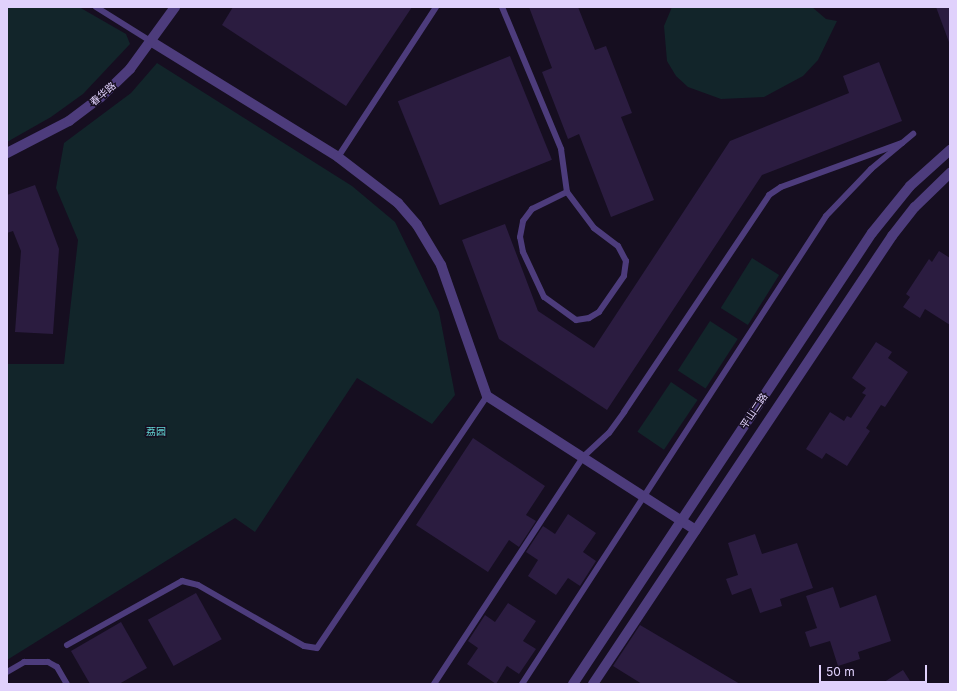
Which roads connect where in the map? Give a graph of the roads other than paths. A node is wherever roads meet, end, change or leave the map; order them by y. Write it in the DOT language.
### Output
graph roads {
  1 [pos="96,7"];
  2 [pos="175,7"];
  3 [pos="436,7"];
  4 [pos="502,7"];
  5 [pos="152,42"];
  6 [pos="913,134"];
  7 [pos="902,143"];
  8 [pos="950,150"];
  9 [pos="7,153"];
  10 [pos="338,157"];
  11 [pos="950,173"];
  12 [pos="567,192"];
  13 [pos="487,396"];
  14 [pos="583,457"];
  15 [pos="644,496"];
  16 [pos="681,521"];
  17 [pos="696,530"];
  18 [pos="67,645"];
  19 [pos="7,672"];
  20 [pos="67,684"];
  21 [pos="434,684"];
  22 [pos="522,684"];
  23 [pos="573,684"];
  24 [pos="593,684"];
  1 -- 5 [label="lane"];
  2 -- 5 [label="street, 春华路"];
  3 -- 10 [label="lane"];
  4 -- 12 [label="lane"];
  5 -- 9 [label="street, 春华路"];
  5 -- 10 [label="street"];
  6 -- 7 [label="lane"];
  7 -- 14 [label="lane"];
  7 -- 15 [label="lane"];
  8 -- 16 [label="street, 平山二路"];
  10 -- 13 [label="street"];
  11 -- 17 [label="street, 平山二路"];
  12 -- 12 [label="lane"];
  13 -- 14 [label="street"];
  13 -- 18 [label="lane"];
  14 -- 15 [label="street"];
  14 -- 21 [label="lane"];
  15 -- 16 [label="street"];
  15 -- 22 [label="lane"];
  16 -- 17 [label="street"];
  16 -- 23 [label="street, 平山二路"];
  17 -- 24 [label="street, 平山二路"];
  19 -- 20 [label="lane"];
}
